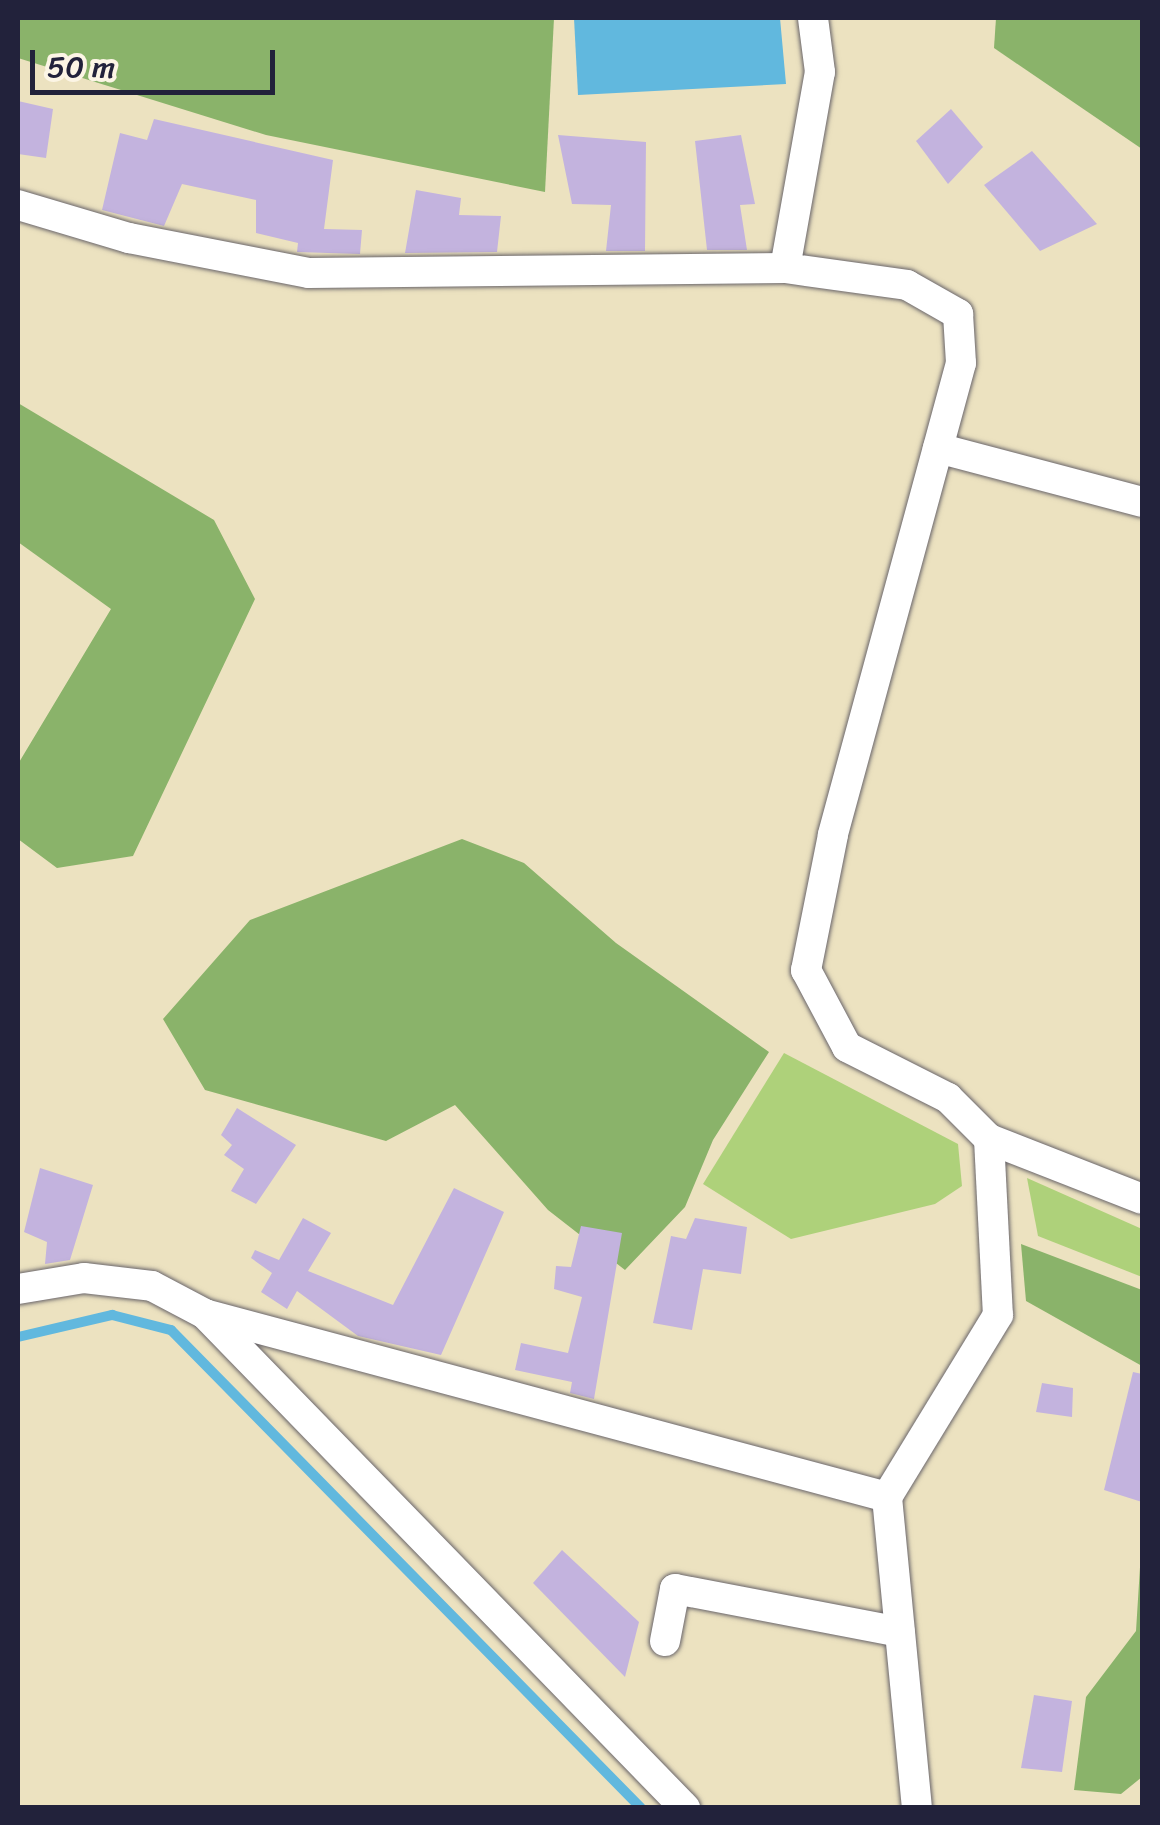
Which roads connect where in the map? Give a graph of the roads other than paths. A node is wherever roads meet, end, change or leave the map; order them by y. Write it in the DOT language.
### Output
graph roads {
  1 [pos="813,18"];
  2 [pos="18,205"];
  3 [pos="786,268"];
  4 [pos="938,448"];
  5 [pos="1142,502"];
  6 [pos="990,1139"];
  7 [pos="1142,1199"];
  8 [pos="18,1289"];
  9 [pos="205,1314"];
  10 [pos="887,1497"];
  11 [pos="900,1632"];
  12 [pos="665,1640"];
  13 [pos="685,1808"];
  14 [pos="917,1808"];
  1 -- 3 [label="street"];
  2 -- 3 [label="street"];
  3 -- 4 [label="street"];
  4 -- 5 [label="street"];
  4 -- 6 [label="street"];
  6 -- 7 [label="street"];
  6 -- 10 [label="street"];
  8 -- 9 [label="street"];
  9 -- 10 [label="street"];
  9 -- 13 [label="street"];
  10 -- 11 [label="street"];
  11 -- 12 [label="street"];
  11 -- 14 [label="street"];
}
